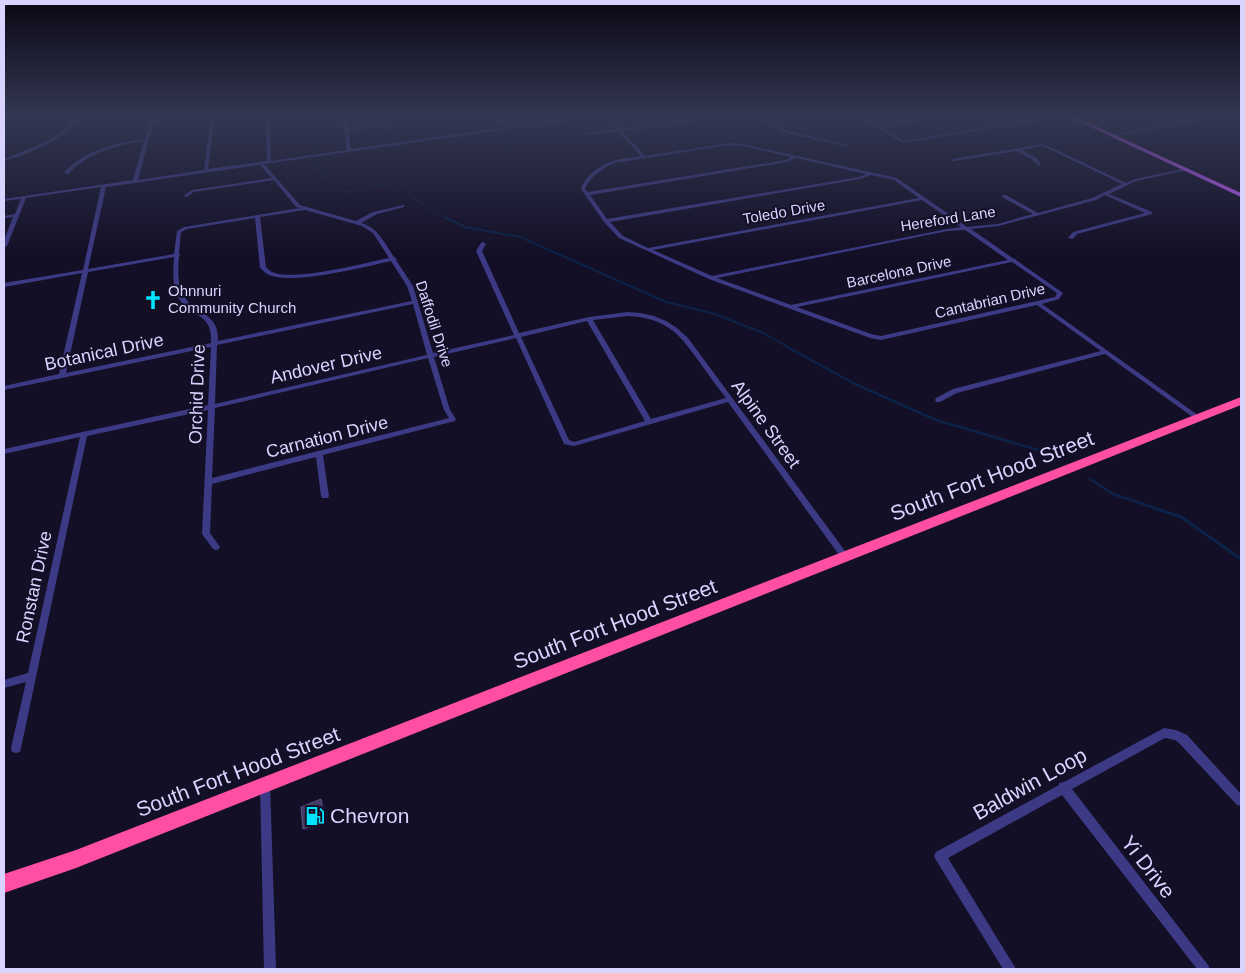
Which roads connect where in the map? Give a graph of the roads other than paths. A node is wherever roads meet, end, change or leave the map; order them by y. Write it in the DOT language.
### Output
graph roads {
  1 [pos="77,162"];
  2 [pos="141,162"];
  3 [pos="207,162"];
  4 [pos="267,162"];
  5 [pos="613,162"];
  6 [pos="778,162"];
  7 [pos="821,162"];
  8 [pos="1037,162"];
  9 [pos="1081,162"];
  10 [pos="1170,162"];
  11 [pos="261,164"];
  12 [pos="1039,165"];
  13 [pos="1184,169"];
  14 [pos="206,171"];
  15 [pos="66,172"];
  16 [pos="871,173"];
  17 [pos="274,179"];
  18 [pos="136,181"];
  19 [pos="1125,184"];
  20 [pos="104,186"];
  21 [pos="586,194"];
  22 [pos="1106,194"];
  23 [pos="1241,195"];
  24 [pos="185,196"];
  25 [pos="1004,196"];
  26 [pos="24,197"];
  27 [pos="924,198"];
  28 [pos="4,200"];
  29 [pos="402,206"];
  30 [pos="303,209"];
  31 [pos="16,215"];
  32 [pos="1038,215"];
  33 [pos="258,216"];
  34 [pos="4,217"];
  35 [pos="606,221"];
  36 [pos="357,223"];
  37 [pos="966,228"];
  38 [pos="1070,238"];
  39 [pos="483,244"];
  40 [pos="4,246"];
  41 [pos="648,249"];
  42 [pos="178,255"];
  43 [pos="394,259"];
  44 [pos="1014,260"];
  45 [pos="86,271"];
  46 [pos="711,278"];
  47 [pos="4,286"];
  48 [pos="415,302"];
  49 [pos="1038,303"];
  50 [pos="789,307"];
  51 [pos="654,318"];
  52 [pos="589,319"];
  53 [pos="518,336"];
  54 [pos="214,345"];
  55 [pos="1106,352"];
  56 [pos="432,356"];
  57 [pos="62,376"];
  58 [pos="4,388"];
  59 [pos="730,399"];
  60 [pos="938,400"];
  61 [pos="1241,401"];
  62 [pos="211,406"];
  63 [pos="1199,418"];
  64 [pos="453,419"];
  65 [pos="650,423"];
  66 [pos="84,434"];
  67 [pos="4,451"];
  68 [pos="319,454"];
  69 [pos="208,482"];
  70 [pos="324,496"];
  71 [pos="216,546"];
  72 [pos="845,557"];
  73 [pos="32,676"];
  74 [pos="4,684"];
  75 [pos="16,748"];
  76 [pos="265,783"];
  77 [pos="1063,787"];
  78 [pos="1241,799"];
  79 [pos="4,884"];
  80 [pos="270,969"];
  81 [pos="1010,969"];
  82 [pos="1204,969"];
  1 -- 15 [label="street"];
  2 -- 18 [label="street"];
  3 -- 14 [label="street"];
  4 -- 11 [label="street"];
  5 -- 21 [label="street, Cantabrian Drive"];
  6 -- 21 [label="street"];
  7 -- 16 [label="street, Cantabrian Drive"];
  8 -- 12 [label="street"];
  9 -- 19 [label="street"];
  10 -- 13 [label="main road"];
  11 -- 14 [label="street"];
  11 -- 17 [label="street"];
  13 -- 19 [label="street, Hereford Lane"];
  13 -- 23 [label="main road"];
  14 -- 18 [label="street"];
  16 -- 27 [label="street, Cantabrian Drive"];
  16 -- 35 [label="street"];
  17 -- 24 [label="street"];
  17 -- 30 [label="street"];
  18 -- 20 [label="street"];
  19 -- 22 [label="street, Hereford Lane"];
  20 -- 26 [label="street"];
  20 -- 45 [label="street"];
  21 -- 35 [label="street, Cantabrian Drive"];
  22 -- 32 [label="street, Hereford Lane"];
  22 -- 38 [label="street"];
  25 -- 32 [label="street"];
  26 -- 28 [label="street"];
  26 -- 31 [label="street"];
  27 -- 37 [label="street, Cantabrian Drive"];
  27 -- 41 [label="street, Toledo Drive"];
  29 -- 36 [label="street"];
  30 -- 33 [label="street, Orchid Drive"];
  30 -- 36 [label="street, Daffodil Drive"];
  31 -- 34 [label="street"];
  31 -- 40 [label="street"];
  32 -- 37 [label="street, Hereford Lane"];
  33 -- 42 [label="street, Orchid Drive"];
  33 -- 43 [label="street"];
  35 -- 41 [label="street, Cantabrian Drive"];
  36 -- 43 [label="street, Daffodil Drive"];
  37 -- 44 [label="street, Cantabrian Drive"];
  37 -- 46 [label="street, Hereford Lane"];
  39 -- 53 [label="street"];
  41 -- 46 [label="street, Cantabrian Drive"];
  42 -- 45 [label="street"];
  42 -- 54 [label="street, Orchid Drive"];
  43 -- 48 [label="street, Daffodil Drive"];
  44 -- 49 [label="street, Cantabrian Drive"];
  44 -- 50 [label="street, Barcelona Drive"];
  45 -- 47 [label="street"];
  45 -- 57 [label="street"];
  46 -- 50 [label="street, Cantabrian Drive"];
  48 -- 54 [label="street, Botanical Drive"];
  48 -- 56 [label="street, Daffodil Drive"];
  49 -- 50 [label="street, Cantabrian Drive"];
  49 -- 55 [label="street"];
  51 -- 52 [label="street, Andover Drive"];
  51 -- 59 [label="street, Alpine Street"];
  52 -- 53 [label="street, Andover Drive"];
  52 -- 65 [label="street"];
  53 -- 56 [label="street, Andover Drive"];
  53 -- 65 [label="street"];
  54 -- 57 [label="street, Botanical Drive"];
  54 -- 62 [label="street, Orchid Drive"];
  55 -- 60 [label="street"];
  55 -- 63 [label="street"];
  56 -- 62 [label="street, Andover Drive"];
  56 -- 64 [label="street, Daffodil Drive"];
  57 -- 58 [label="street, Botanical Drive"];
  59 -- 65 [label="street"];
  59 -- 72 [label="street, Alpine Street"];
  61 -- 63 [label="highway, South Fort Hood Street"];
  62 -- 66 [label="street, Andover Drive"];
  62 -- 69 [label="street, Orchid Drive"];
  63 -- 72 [label="highway, South Fort Hood Street"];
  64 -- 68 [label="street, Carnation Drive"];
  66 -- 67 [label="street, Andover Drive"];
  66 -- 73 [label="street, Ronstan Drive"];
  68 -- 69 [label="street, Carnation Drive"];
  68 -- 70 [label="street"];
  69 -- 71 [label="street, Orchid Drive"];
  72 -- 76 [label="highway, South Fort Hood Street"];
  73 -- 74 [label="street"];
  73 -- 75 [label="street, Ronstan Drive"];
  76 -- 79 [label="highway, South Fort Hood Street"];
  76 -- 80 [label="street"];
  77 -- 78 [label="street, Baldwin Loop"];
  77 -- 81 [label="street, Baldwin Loop"];
  77 -- 82 [label="street, Yi Drive"];
}
